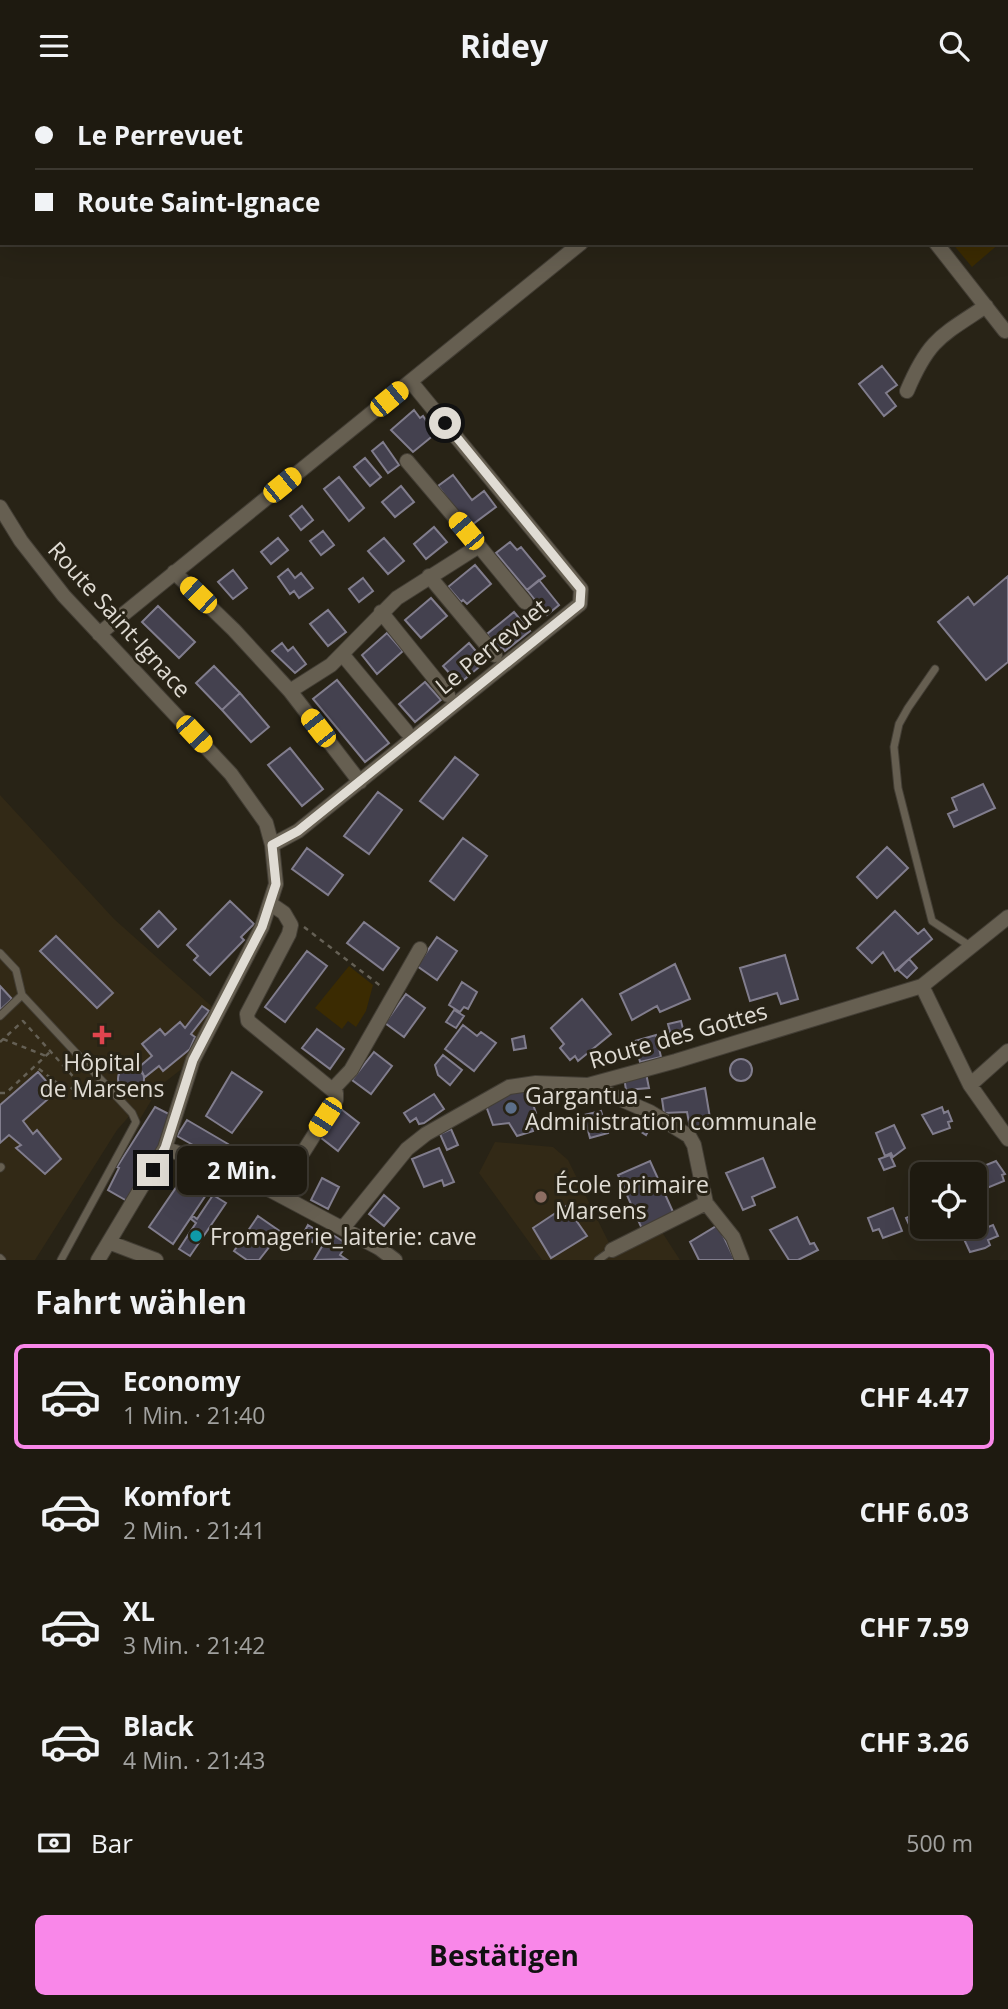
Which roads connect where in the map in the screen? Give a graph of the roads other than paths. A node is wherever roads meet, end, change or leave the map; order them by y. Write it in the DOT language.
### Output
graph roads {
  1 [pos="579,245"];
  2 [pos="938,245"];
  3 [pos="986,306"];
  4 [pos="1005,331"];
  5 [pos="411,382"];
  6 [pos="907,391"];
  7 [pos="407,461"];
  8 [pos="0,507"];
  9 [pos="479,546"];
  10 [pos="174,572"];
  11 [pos="429,576"];
  12 [pos="526,602"];
  13 [pos="381,612"];
  14 [pos="99,634"];
  15 [pos="342,654"];
  16 [pos="495,655"];
  17 [pos="935,669"];
  18 [pos="290,691"];
  19 [pos="449,695"];
  20 [pos="406,731"];
  21 [pos="360,782"];
  22 [pos="272,845"];
  23 [pos="271,904"];
  24 [pos="1008,917"];
  25 [pos="971,947"];
  26 [pos="420,949"];
  27 [pos="0,953"];
  28 [pos="922,986"];
  29 [pos="22,995"];
  30 [pos="0,1016"];
  31 [pos="1008,1051"];
  32 [pos="588,1085"];
  33 [pos="970,1085"];
  34 [pos="332,1089"];
  35 [pos="1008,1139"];
  36 [pos="165,1148"];
  37 [pos="304,1151"];
  38 [pos="706,1203"];
  39 [pos="342,1228"];
  40 [pos="111,1243"];
  41 [pos="612,1249"];
  42 [pos="61,1260"];
  43 [pos="98,1260"];
  44 [pos="156,1260"];
  45 [pos="395,1260"];
  46 [pos="597,1260"];
  47 [pos="742,1260"];
  1 -- 5 [label="street"];
  2 -- 3 [label="street"];
  3 -- 4 [label="street"];
  3 -- 6 [label="street"];
  5 -- 10 [label="street"];
  5 -- 21 [label="street, Le Perrevuet"];
  7 -- 9 [label="street"];
  8 -- 14 [label="street, Route Saint-Ignace"];
  9 -- 11 [label="street"];
  9 -- 12 [label="street"];
  10 -- 14 [label="street"];
  10 -- 18 [label="street"];
  11 -- 13 [label="street"];
  11 -- 16 [label="street"];
  13 -- 15 [label="street"];
  13 -- 19 [label="street"];
  14 -- 22 [label="street, Route Saint-Ignace"];
  15 -- 18 [label="street"];
  15 -- 20 [label="street"];
  17 -- 25 [label="lane"];
  18 -- 21 [label="street"];
  21 -- 22 [label="street, Le Perrevuet"];
  22 -- 23 [label="street, Route Saint-Ignace"];
  23 -- 34 [label="street"];
  23 -- 36 [label="street, Route Saint-Ignace"];
  24 -- 25 [label="street, Route des Gottes"];
  25 -- 28 [label="street, Route des Gottes"];
  26 -- 34 [label="street"];
  27 -- 29 [label="lane"];
  28 -- 32 [label="street, Route des Gottes"];
  28 -- 33 [label="street"];
  29 -- 30 [label="lane"];
  29 -- 42 [label="lane"];
  31 -- 33 [label="street"];
  32 -- 38 [label="street"];
  32 -- 39 [label="street, Route des Gottes"];
  33 -- 35 [label="street"];
  34 -- 37 [label="street"];
  36 -- 39 [label="street"];
  36 -- 40 [label="street, Route Saint-Ignace"];
  38 -- 41 [label="street"];
  38 -- 47 [label="street"];
  39 -- 45 [label="street"];
  40 -- 43 [label="street, Route Saint-Ignace"];
  40 -- 44 [label="street"];
  41 -- 46 [label="lane"];
}
